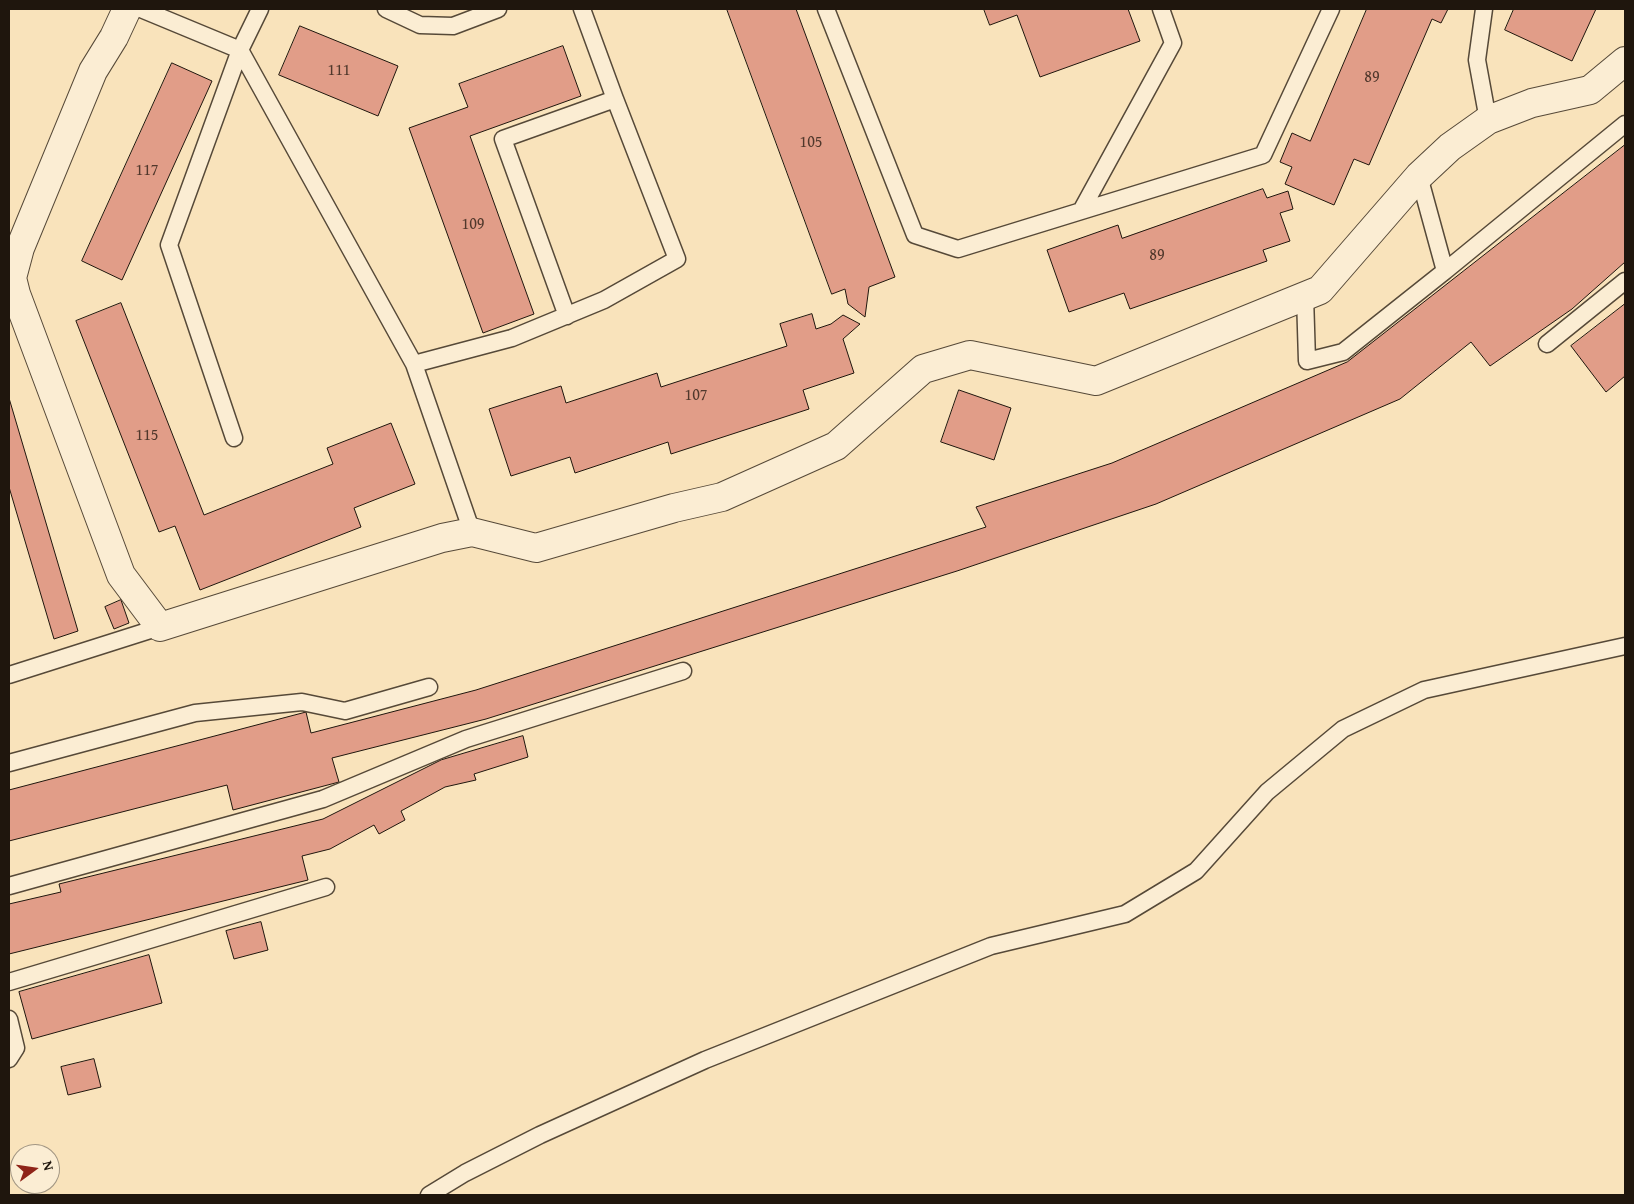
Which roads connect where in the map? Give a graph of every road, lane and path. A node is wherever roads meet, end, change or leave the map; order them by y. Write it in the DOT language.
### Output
graph roads {
  1 [pos="127,9"];
  2 [pos="141,9"];
  3 [pos="260,9"];
  4 [pos="386,9"];
  5 [pos="498,9"];
  6 [pos="582,9"];
  7 [pos="826,9"];
  8 [pos="1161,9"];
  9 [pos="1331,9"];
  10 [pos="1484,9"];
  11 [pos="240,50"];
  12 [pos="1625,61"];
  13 [pos="615,98"];
  14 [pos="1488,120"];
  15 [pos="1625,124"];
  16 [pos="1419,176"];
  17 [pos="1081,211"];
  18 [pos="14,245"];
  19 [pos="1445,270"];
  20 [pos="1625,281"];
  21 [pos="1305,296"];
  22 [pos="567,316"];
  23 [pos="1547,344"];
  24 [pos="414,364"];
  25 [pos="234,438"];
  26 [pos="472,532"];
  27 [pos="160,627"];
  28 [pos="1625,646"];
  29 [pos="683,671"];
  30 [pos="9,675"];
  31 [pos="429,687"];
  32 [pos="9,763"];
  33 [pos="9,886"];
  34 [pos="326,887"];
  35 [pos="9,982"];
  36 [pos="9,1019"];
  37 [pos="9,1059"];
  38 [pos="429,1195"];
  1 -- 18 [label="street"];
  2 -- 11 [label="lane"];
  3 -- 11 [label="lane"];
  4 -- 5 [label="lane"];
  6 -- 13 [label="lane"];
  7 -- 17 [label="lane"];
  8 -- 17 [label="lane"];
  9 -- 17 [label="lane"];
  10 -- 14 [label="lane"];
  11 -- 24 [label="lane"];
  11 -- 25 [label="lane"];
  12 -- 14 [label="street"];
  13 -- 22 [label="lane"];
  13 -- 22 [label="lane"];
  14 -- 16 [label="street"];
  15 -- 19 [label="lane"];
  16 -- 19 [label="lane"];
  16 -- 21 [label="street"];
  18 -- 27 [label="street"];
  19 -- 21 [label="lane"];
  20 -- 23 [label="lane"];
  21 -- 26 [label="street"];
  22 -- 24 [label="lane"];
  24 -- 26 [label="lane"];
  26 -- 27 [label="street"];
  27 -- 30 [label="lane"];
  28 -- 38 [label="lane"];
  29 -- 33 [label="lane"];
  31 -- 32 [label="lane"];
  34 -- 35 [label="lane"];
  36 -- 37 [label="lane"];
}
